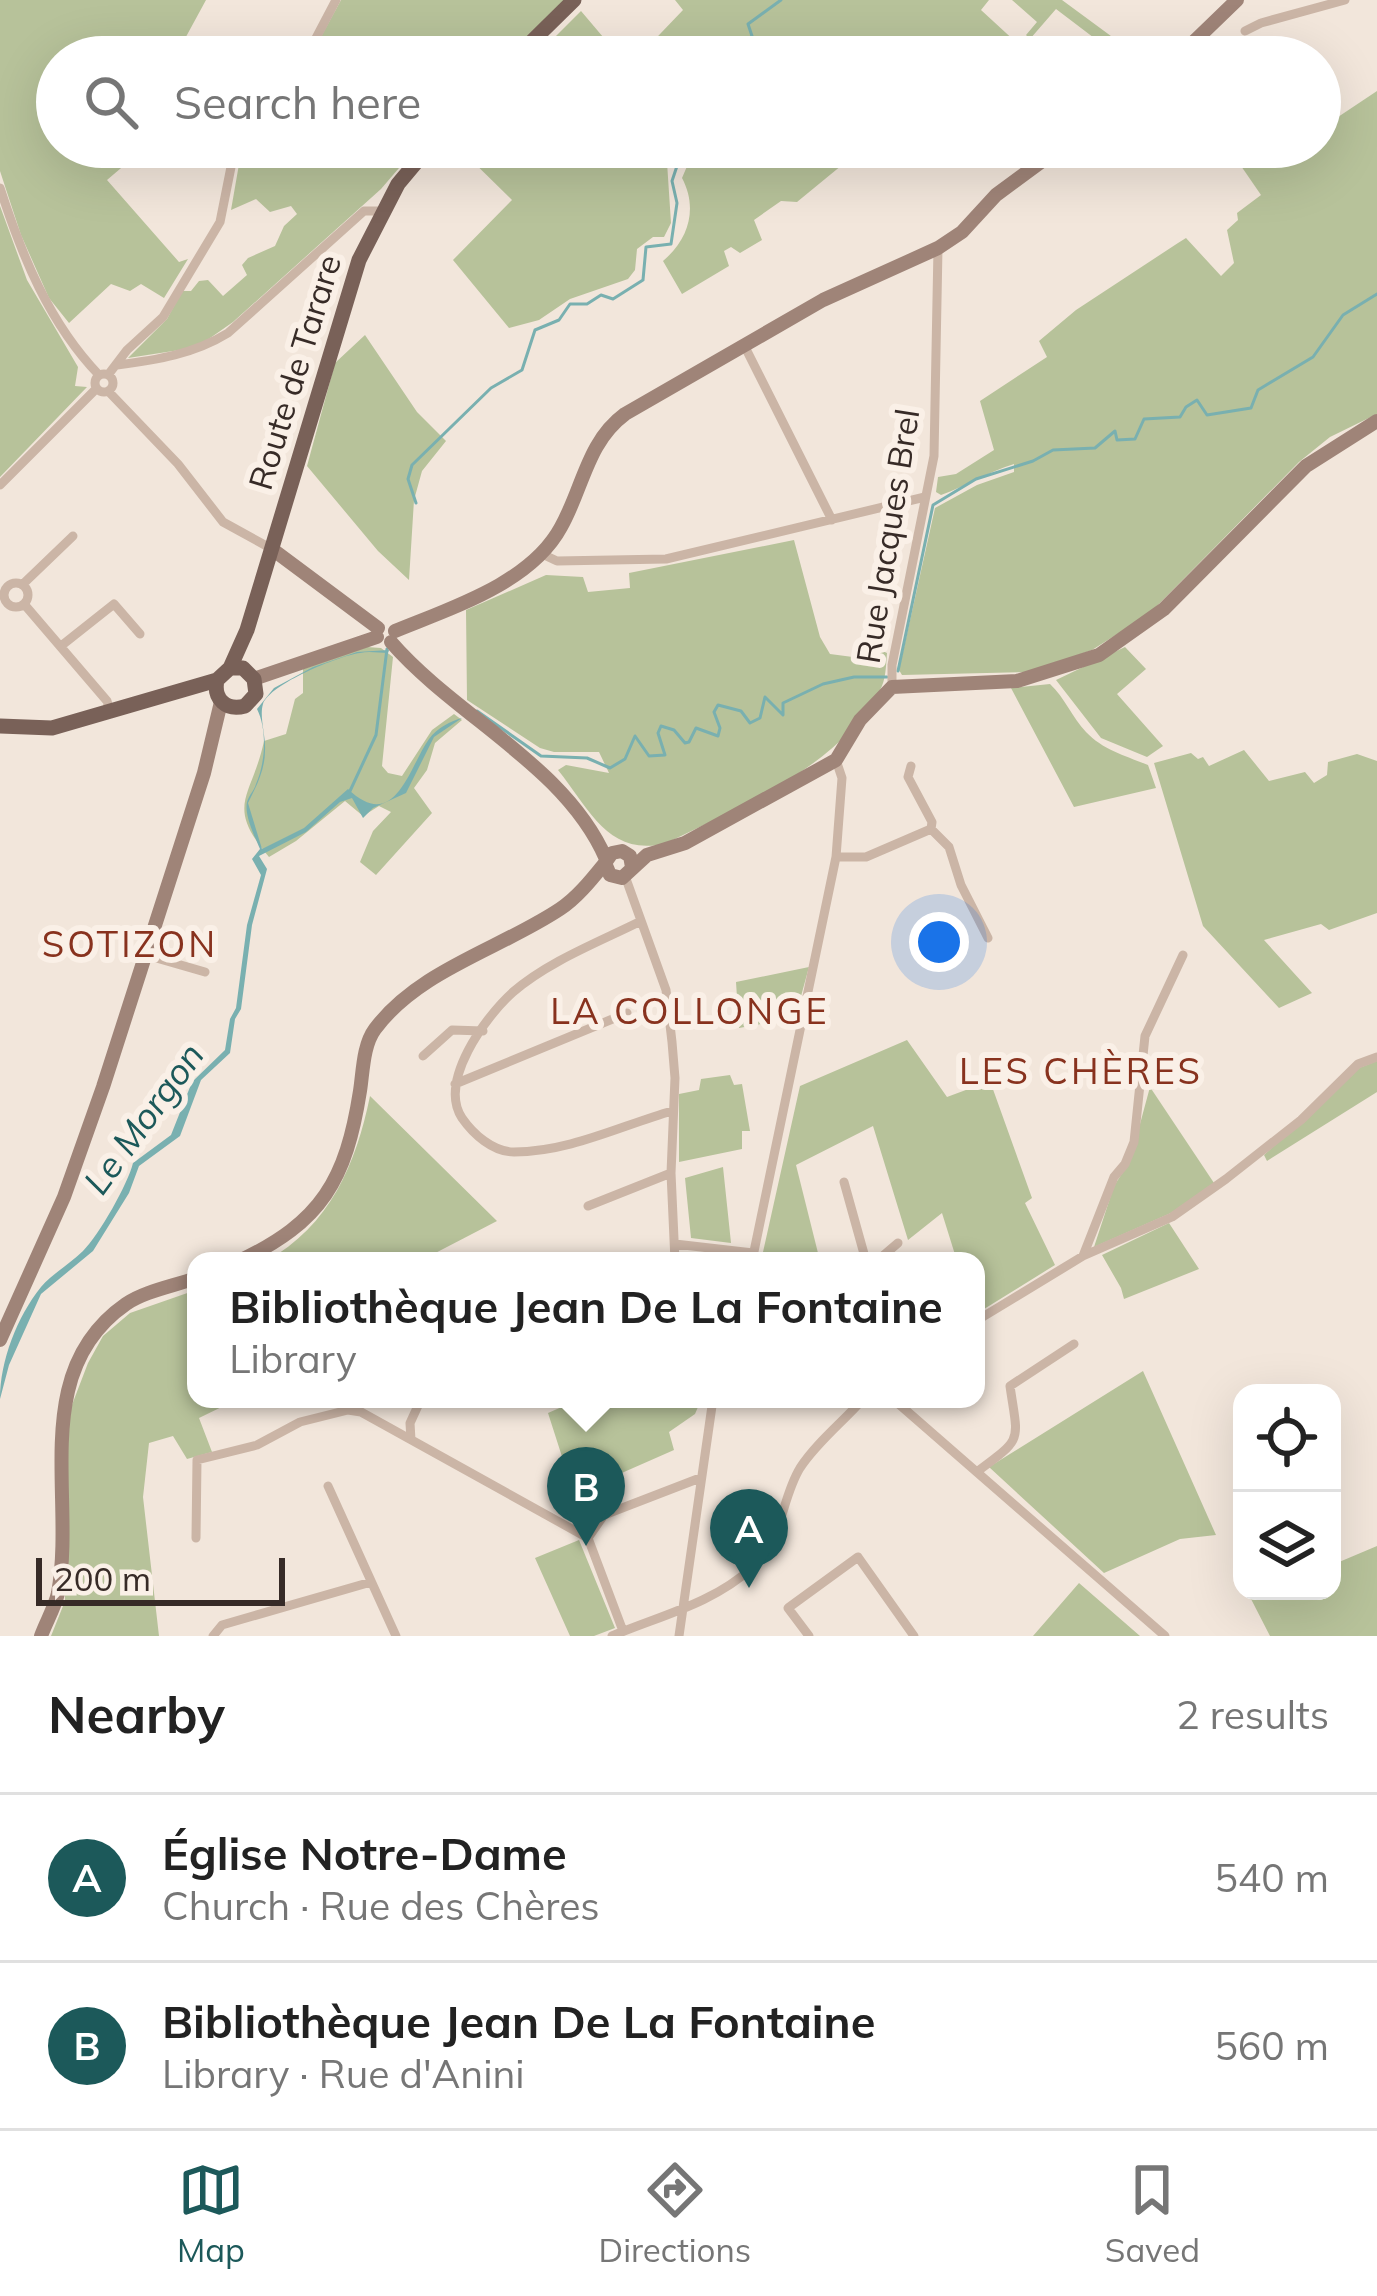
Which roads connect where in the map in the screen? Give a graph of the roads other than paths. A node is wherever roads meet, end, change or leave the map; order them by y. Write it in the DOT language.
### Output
graph roads {
  1 [pos="336,0"];
  2 [pos="574,0"];
  3 [pos="1238,0"];
  4 [pos="1288,0"];
  5 [pos="1345,0"];
  6 [pos="1298,14"];
  7 [pos="1245,31"];
  8 [pos="317,36"];
  9 [pos="537,36"];
  10 [pos="1200,36"];
  11 [pos="231,168"];
  12 [pos="411,168"];
  13 [pos="1033,168"];
  14 [pos="0,188"];
  15 [pos="382,211"];
  16 [pos="938,248"];
  17 [pos="744,345"];
  18 [pos="117,365"];
  19 [pos="104,375"];
  20 [pos="102,390"];
  21 [pos="1377,421"];
  22 [pos="0,485"];
  23 [pos="926,497"];
  24 [pos="832,520"];
  25 [pos="74,536"];
  26 [pos="272,549"];
  27 [pos="542,554"];
  28 [pos="22,585"];
  29 [pos="2,601"];
  30 [pos="24,604"];
  31 [pos="140,634"];
  32 [pos="385,634"];
  33 [pos="61,646"];
  34 [pos="231,686"];
  35 [pos="892,687"];
  36 [pos="110,712"];
  37 [pos="0,726"];
  38 [pos="836,760"];
  39 [pos="911,766"];
  40 [pos="932,830"];
  41 [pos="836,856"];
  42 [pos="619,864"];
  43 [pos="641,921"];
  44 [pos="988,938"];
  45 [pos="146,955"];
  46 [pos="1183,956"];
  47 [pos="205,973"];
  48 [pos="627,1012"];
  49 [pos="483,1031"];
  50 [pos="423,1056"];
  51 [pos="1377,1057"];
  52 [pos="454,1084"];
  53 [pos="672,1111"];
  54 [pos="670,1173"];
  55 [pos="844,1182"];
  56 [pos="588,1206"];
  57 [pos="675,1244"];
  58 [pos="898,1244"];
  59 [pos="257,1252"];
  60 [pos="675,1252"];
  61 [pos="736,1252"];
  62 [pos="754,1252"];
  63 [pos="863,1252"];
  64 [pos="888,1252"];
  65 [pos="1082,1256"];
  66 [pos="187,1281"];
  67 [pos="985,1315"];
  68 [pos="0,1340"];
  69 [pos="1074,1344"];
  70 [pos="417,1408"];
  71 [pos="707,1408"];
  72 [pos="712,1408"];
  73 [pos="855,1408"];
  74 [pos="903,1408"];
  75 [pos="711,1414"];
  76 [pos="411,1440"];
  77 [pos="978,1471"];
  78 [pos="700,1478"];
  79 [pos="328,1486"];
  80 [pos="196,1538"];
  81 [pos="588,1538"];
  82 [pos="371,1582"];
  83 [pos="684,1608"];
  84 [pos="618,1634"];
  85 [pos="41,1636"];
  86 [pos="213,1636"];
  87 [pos="396,1636"];
  88 [pos="679,1636"];
  89 [pos="808,1636"];
  90 [pos="914,1636"];
  91 [pos="1165,1636"];
  1 -- 8 [label="street"];
  2 -- 9 [label="main road"];
  3 -- 10 [label="street"];
  4 -- 6 [label="street"];
  5 -- 6 [label="street"];
  6 -- 7 [label="street"];
  11 -- 18 [label="street"];
  12 -- 15 [label="main road, Route de Tarare"];
  13 -- 16 [label="street"];
  14 -- 19 [label="street"];
  15 -- 18 [label="street"];
  15 -- 26 [label="main road, Route de Tarare"];
  16 -- 17 [label="street"];
  16 -- 23 [label="street, Rue Jacques Brel"];
  17 -- 24 [label="street"];
  17 -- 27 [label="street"];
  18 -- 19 [label="street"];
  19 -- 20 [label="street"];
  20 -- 22 [label="street"];
  20 -- 26 [label="street"];
  21 -- 35 [label="street"];
  23 -- 24 [label="street"];
  23 -- 35 [label="street, Rue Jacques Brel"];
  24 -- 27 [label="street"];
  25 -- 28 [label="street"];
  26 -- 32 [label="street"];
  26 -- 34 [label="main road, Route de Tarare"];
  27 -- 32 [label="street"];
  28 -- 29 [label="street"];
  28 -- 30 [label="street"];
  29 -- 30 [label="street"];
  30 -- 33 [label="street"];
  31 -- 33 [label="street"];
  32 -- 34 [label="street"];
  32 -- 42 [label="street"];
  33 -- 36 [label="street"];
  34 -- 36 [label="main road"];
  34 -- 45 [label="street"];
  35 -- 38 [label="street"];
  36 -- 37 [label="main road"];
  38 -- 41 [label="street"];
  38 -- 42 [label="street"];
  39 -- 40 [label="street"];
  40 -- 41 [label="street"];
  40 -- 44 [label="street"];
  41 -- 62 [label="street"];
  42 -- 43 [label="street"];
  42 -- 59 [label="street"];
  43 -- 49 [label="street"];
  43 -- 53 [label="street"];
  45 -- 47 [label="street"];
  45 -- 68 [label="street"];
  46 -- 65 [label="street"];
  48 -- 52 [label="street"];
  49 -- 50 [label="street"];
  49 -- 52 [label="street"];
  51 -- 65 [label="street"];
  52 -- 53 [label="street"];
  53 -- 54 [label="street"];
  54 -- 56 [label="street"];
  54 -- 57 [label="street"];
  55 -- 63 [label="street"];
  57 -- 60 [label="street"];
  57 -- 61 [label="street"];
  58 -- 64 [label="street"];
  65 -- 67 [label="street"];
  66 -- 85 [label="street"];
  69 -- 77 [label="street"];
  70 -- 76 [label="street"];
  71 -- 75 [label="street"];
  72 -- 75 [label="street"];
  73 -- 83 [label="street"];
  74 -- 77 [label="street"];
  75 -- 78 [label="street"];
  76 -- 80 [label="street"];
  76 -- 81 [label="street"];
  77 -- 91 [label="street"];
  78 -- 81 [label="street"];
  78 -- 83 [label="street"];
  79 -- 82 [label="street"];
  81 -- 84 [label="street"];
  82 -- 86 [label="street"];
  82 -- 87 [label="street"];
  83 -- 84 [label="street"];
  83 -- 88 [label="street"];
  89 -- 90 [label="street"];
}
